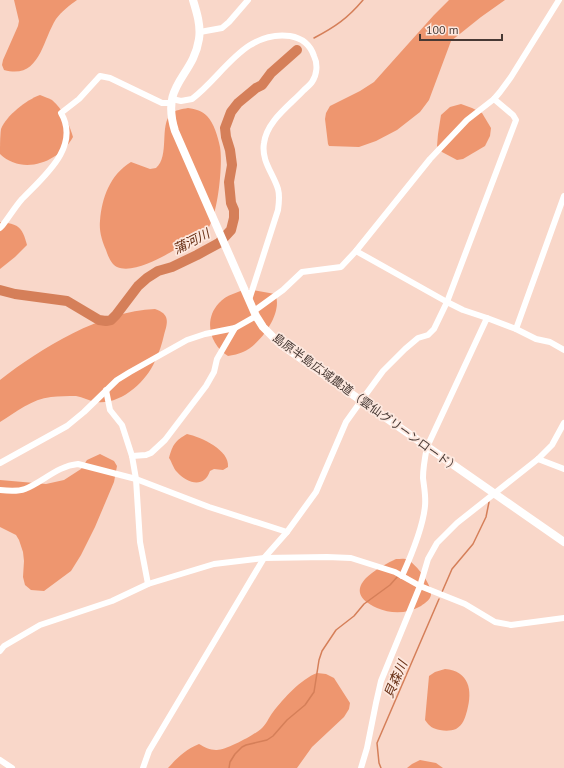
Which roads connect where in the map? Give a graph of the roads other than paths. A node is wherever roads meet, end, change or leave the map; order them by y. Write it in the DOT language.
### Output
graph roads {
  1 [pos="248,0"];
  2 [pos="559,0"];
  3 [pos="194,1"];
  4 [pos="200,32"];
  5 [pos="494,99"];
  6 [pos="171,101"];
  7 [pos="564,196"];
  8 [pos="0,228"];
  9 [pos="356,251"];
  10 [pos="249,300"];
  11 [pos="447,302"];
  12 [pos="255,314"];
  13 [pos="487,318"];
  14 [pos="235,328"];
  15 [pos="516,329"];
  16 [pos="564,350"];
  17 [pos="106,390"];
  18 [pos="360,401"];
  19 [pos="564,422"];
  20 [pos="427,447"];
  21 [pos="132,456"];
  22 [pos="538,459"];
  23 [pos="0,463"];
  24 [pos="564,470"];
  25 [pos="136,479"];
  26 [pos="0,490"];
  27 [pos="494,494"];
  28 [pos="287,532"];
  29 [pos="564,542"];
  30 [pos="264,558"];
  31 [pos="402,576"];
  32 [pos="148,584"];
  33 [pos="420,586"];
  34 [pos="564,618"];
  35 [pos="1,647"];
  36 [pos="0,760"];
  37 [pos="12,768"];
  38 [pos="143,768"];
  39 [pos="361,768"];
  1 -- 4 [label="street"];
  2 -- 5 [label="street"];
  3 -- 4 [label="street, 島原半島広域農道（雲仙グリーンロード）"];
  4 -- 6 [label="street, 島原半島広域農道（雲仙グリーンロード）"];
  5 -- 9 [label="street"];
  5 -- 11 [label="street"];
  6 -- 8 [label="street"];
  6 -- 10 [label="street, 島原半島広域農道（雲仙グリーンロード）"];
  6 -- 10 [label="street"];
  7 -- 15 [label="street"];
  9 -- 11 [label="street"];
  9 -- 12 [label="street"];
  10 -- 12 [label="street, 島原半島広域農道（雲仙グリーンロード）"];
  11 -- 13 [label="street"];
  11 -- 18 [label="street"];
  12 -- 14 [label="street"];
  12 -- 18 [label="street, 島原半島広域農道（雲仙グリーンロード）"];
  13 -- 15 [label="street"];
  13 -- 20 [label="street"];
  14 -- 17 [label="street"];
  14 -- 21 [label="street"];
  15 -- 16 [label="street"];
  17 -- 21 [label="street"];
  17 -- 23 [label="street"];
  18 -- 20 [label="street, 島原半島広域農道（雲仙グリーンロード）"];
  18 -- 28 [label="street"];
  19 -- 22 [label="street"];
  20 -- 27 [label="street, 島原半島広域農道（雲仙グリーンロード）"];
  20 -- 31 [label="street"];
  21 -- 25 [label="street"];
  22 -- 24 [label="street"];
  22 -- 27 [label="street"];
  25 -- 26 [label="street"];
  25 -- 28 [label="street"];
  25 -- 32 [label="street"];
  27 -- 29 [label="street, 島原半島広域農道（雲仙グリーンロード）"];
  27 -- 33 [label="street"];
  28 -- 30 [label="street"];
  30 -- 31 [label="street"];
  30 -- 32 [label="street"];
  30 -- 38 [label="street"];
  31 -- 33 [label="street"];
  32 -- 35 [label="street"];
  33 -- 34 [label="street"];
  33 -- 39 [label="street"];
  36 -- 37 [label="street"];
}
